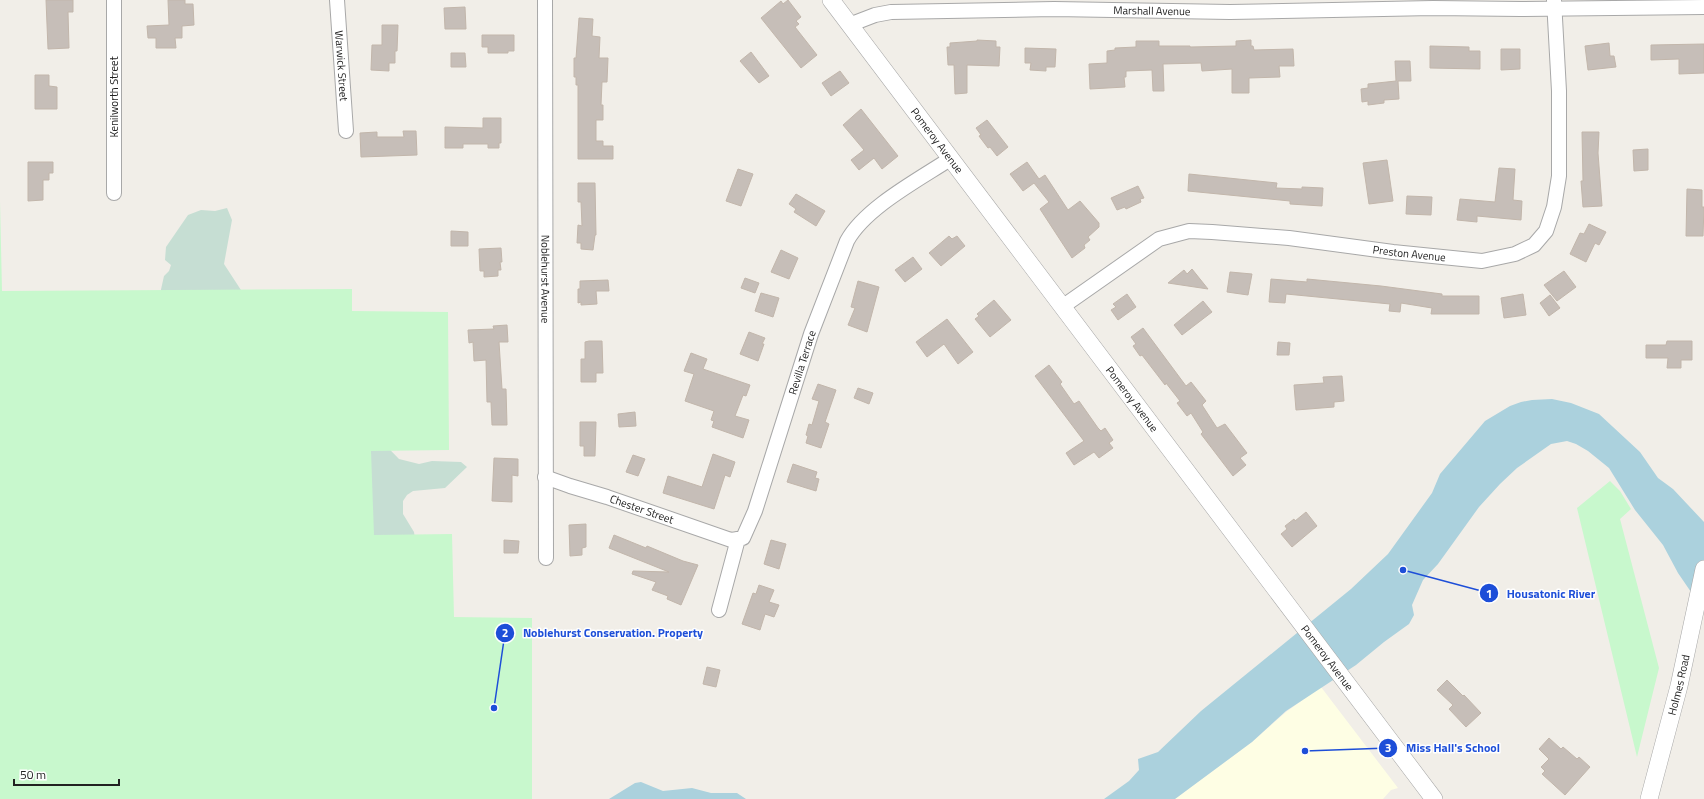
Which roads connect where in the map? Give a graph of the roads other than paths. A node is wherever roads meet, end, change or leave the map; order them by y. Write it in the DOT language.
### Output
graph roads {
  1 [pos="114,0"];
  2 [pos="337,0"];
  3 [pos="545,0"];
  4 [pos="831,0"];
  5 [pos="1360,4"];
  6 [pos="1554,4"];
  7 [pos="1704,7"];
  8 [pos="849,25"];
  9 [pos="346,131"];
  10 [pos="950,159"];
  11 [pos="114,194"];
  12 [pos="1062,307"];
  13 [pos="546,477"];
  14 [pos="738,539"];
  15 [pos="546,558"];
  16 [pos="1704,570"];
  17 [pos="719,610"];
  18 [pos="1434,799"];
  19 [pos="1649,799"];
  1 -- 11 [label="street, Kenilworth Street"];
  2 -- 9 [label="street, Warwick Street"];
  3 -- 13 [label="street, Noblehurst Avenue"];
  4 -- 8 [label="street, Pomeroy Avenue"];
  5 -- 6 [label="street, Marshall Avenue"];
  5 -- 8 [label="street, Marshall Avenue"];
  6 -- 7 [label="street, Marshall Avenue"];
  6 -- 12 [label="street, Preston Avenue"];
  8 -- 10 [label="street, Pomeroy Avenue"];
  10 -- 12 [label="street, Pomeroy Avenue"];
  10 -- 14 [label="street, Revilla Terrace"];
  12 -- 18 [label="street, Pomeroy Avenue"];
  13 -- 14 [label="street, Chester Street"];
  13 -- 15 [label="street, Noblehurst Avenue"];
  14 -- 17 [label="street, Revilla Terrace"];
  16 -- 19 [label="street, Holmes Road"];
}
